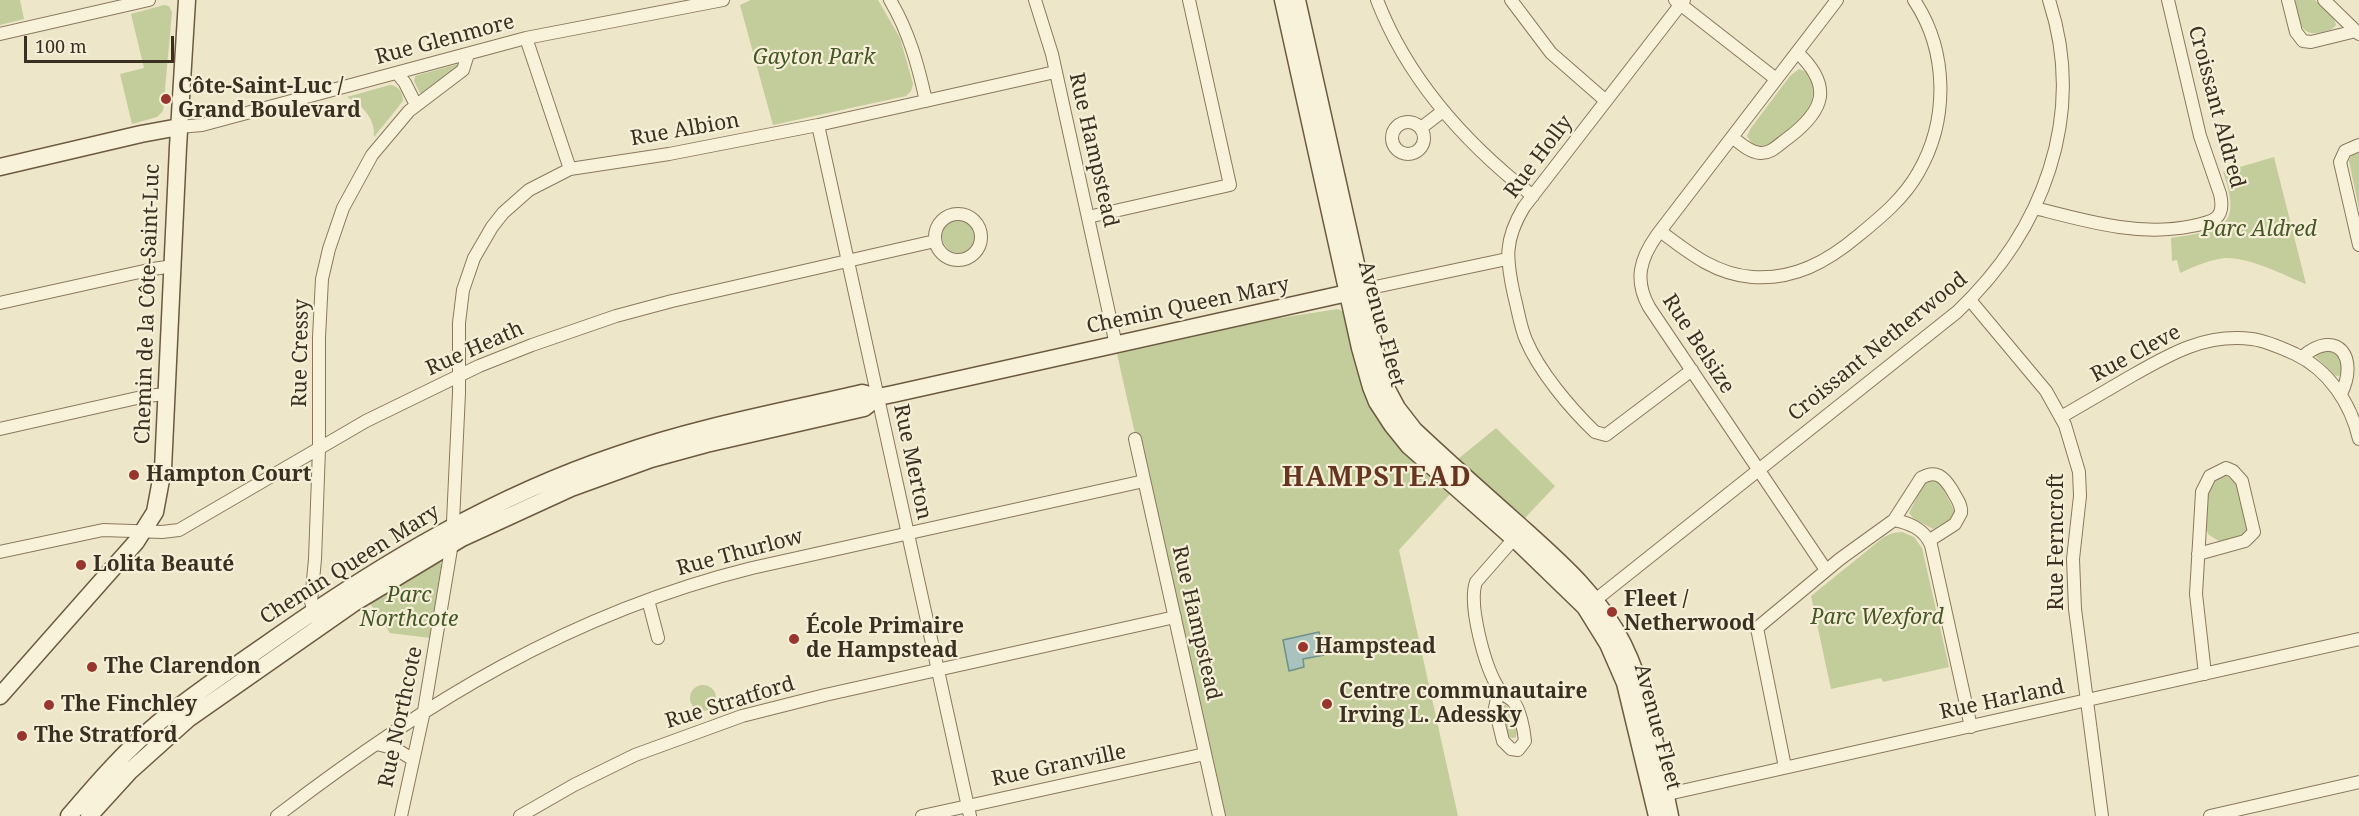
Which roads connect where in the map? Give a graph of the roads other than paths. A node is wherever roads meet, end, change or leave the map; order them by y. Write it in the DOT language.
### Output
graph roads {
  1 [pos="149,0"];
  2 [pos="187,0"];
  3 [pos="723,0"];
  4 [pos="890,0"];
  5 [pos="1035,0"];
  6 [pos="1189,0"];
  7 [pos="1283,0"];
  8 [pos="1297,0"];
  9 [pos="1377,0"];
  10 [pos="1511,0"];
  11 [pos="1837,0"];
  12 [pos="1914,0"];
  13 [pos="2049,0"];
  14 [pos="2168,0"];
  15 [pos="2288,0"];
  16 [pos="2324,0"];
  17 [pos="1679,2"];
  18 [pos="2357,32"];
  19 [pos="0,34"];
  20 [pos="526,38"];
  21 [pos="1797,52"];
  22 [pos="468,54"];
  23 [pos="1056,72"];
  24 [pos="397,73"];
  25 [pos="1776,79"];
  26 [pos="926,101"];
  27 [pos="1605,101"];
  28 [pos="416,105"];
  29 [pos="1443,111"];
  30 [pos="818,125"];
  31 [pos="179,128"];
  32 [pos="1421,128"];
  33 [pos="1732,137"];
  34 [pos="2359,145"];
  35 [pos="0,167"];
  36 [pos="570,169"];
  37 [pos="1533,196"];
  38 [pos="2035,208"];
  39 [pos="1088,217"];
  40 [pos="1659,231"];
  41 [pos="935,241"];
  42 [pos="2359,245"];
  43 [pos="1507,259"];
  44 [pos="848,261"];
  45 [pos="173,266"];
  46 [pos="1355,292"];
  47 [pos="1970,300"];
  48 [pos="0,303"];
  49 [pos="1116,345"];
  50 [pos="2302,357"];
  51 [pos="1692,369"];
  52 [pos="459,376"];
  53 [pos="167,394"];
  54 [pos="2341,394"];
  55 [pos="878,397"];
  56 [pos="2061,417"];
  57 [pos="0,429"];
  58 [pos="1135,439"];
  59 [pos="2359,439"];
  60 [pos="319,449"];
  61 [pos="650,452"];
  62 [pos="1758,470"];
  63 [pos="1144,481"];
  64 [pos="1894,520"];
  65 [pos="454,525"];
  66 [pos="145,531"];
  67 [pos="908,534"];
  68 [pos="1519,534"];
  69 [pos="1930,540"];
  70 [pos="452,543"];
  71 [pos="0,552"];
  72 [pos="2198,554"];
  73 [pos="1826,570"];
  74 [pos="648,600"];
  75 [pos="1590,603"];
  76 [pos="1175,617"];
  77 [pos="317,619"];
  78 [pos="658,638"];
  79 [pos="2359,639"];
  80 [pos="938,670"];
  81 [pos="2205,674"];
  82 [pos="1499,689"];
  83 [pos="0,696"];
  84 [pos="2087,701"];
  85 [pos="424,711"];
  86 [pos="1971,727"];
  87 [pos="377,744"];
  88 [pos="1205,754"];
  89 [pos="412,759"];
  90 [pos="1785,767"];
  91 [pos="2359,782"];
  92 [pos="1659,796"];
  93 [pos="969,811"];
  94 [pos="69,816"];
  95 [pos="90,816"];
  96 [pos="277,816"];
  97 [pos="401,816"];
  98 [pos="520,816"];
  99 [pos="922,816"];
  100 [pos="1219,816"];
  101 [pos="1656,816"];
  102 [pos="1670,816"];
  103 [pos="2102,816"];
  104 [pos="2210,816"];
  1 -- 19 [label="street"];
  2 -- 31 [label="street, Chemin de la Côte-Saint-Luc"];
  3 -- 20 [label="street, Rue Glenmore"];
  4 -- 26 [label="street"];
  5 -- 23 [label="street, Rue Hampstead"];
  6 -- 39 [label="street"];
  7 -- 46 [label="street, Avenue Fleet"];
  8 -- 46 [label="street, Avenue Fleet"];
  9 -- 29 [label="street"];
  10 -- 27 [label="street"];
  11 -- 21 [label="street, Rue Belsize"];
  12 -- 40 [label="street"];
  13 -- 38 [label="street, Croissant Netherwood"];
  14 -- 38 [label="street, Croissant Aldred"];
  15 -- 18 [label="street"];
  16 -- 18 [label="street"];
  17 -- 25 [label="street"];
  17 -- 27 [label="street, Rue Holly"];
  20 -- 22 [label="street, Rue Glenmore"];
  20 -- 36 [label="street"];
  21 -- 25 [label="street, Rue Belsize"];
  21 -- 33 [label="street"];
  22 -- 24 [label="street, Rue Glenmore"];
  22 -- 28 [label="street, Rue Cressy"];
  23 -- 26 [label="street, Rue Albion"];
  23 -- 39 [label="street, Rue Hampstead"];
  24 -- 28 [label="street"];
  24 -- 31 [label="street, Rue Glenmore"];
  25 -- 33 [label="street, Rue Belsize"];
  26 -- 30 [label="street, Rue Albion"];
  27 -- 37 [label="street, Rue Holly"];
  28 -- 60 [label="street, Rue Cressy"];
  29 -- 32 [label="street"];
  29 -- 37 [label="street"];
  30 -- 36 [label="street, Rue Albion"];
  30 -- 44 [label="street, Rue Merton"];
  31 -- 35 [label="street"];
  31 -- 45 [label="street, Chemin de la Côte-Saint-Luc"];
  33 -- 40 [label="street, Rue Belsize"];
  34 -- 42 [label="street"];
  36 -- 52 [label="street, Rue Albion"];
  37 -- 43 [label="street, Rue Holly"];
  38 -- 47 [label="street, Croissant Netherwood"];
  39 -- 49 [label="street, Rue Hampstead"];
  40 -- 51 [label="street, Rue Belsize"];
  41 -- 44 [label="street, Rue Heath"];
  43 -- 46 [label="street, Chemin Queen Mary"];
  43 -- 51 [label="street, Rue Holly"];
  44 -- 52 [label="street, Rue Heath"];
  44 -- 55 [label="street, Rue Merton"];
  45 -- 48 [label="street"];
  45 -- 53 [label="street, Chemin de la Côte-Saint-Luc"];
  46 -- 49 [label="street, Chemin Queen Mary"];
  46 -- 68 [label="street, Avenue Fleet"];
  47 -- 56 [label="street, Rue Ferncroft"];
  47 -- 62 [label="street, Croissant Netherwood"];
  49 -- 55 [label="street, Chemin Queen Mary"];
  50 -- 54 [label="street, Rue Cleve"];
  50 -- 54 [label="street"];
  50 -- 56 [label="street, Rue Cleve"];
  51 -- 62 [label="street, Rue Belsize"];
  52 -- 60 [label="street, Rue Heath"];
  52 -- 65 [label="street, Rue Northcote"];
  53 -- 57 [label="street"];
  53 -- 66 [label="street, Chemin de la Côte-Saint-Luc"];
  54 -- 59 [label="street, Rue Cleve"];
  55 -- 61 [label="street, Chemin Queen Mary"];
  55 -- 67 [label="street, Rue Merton"];
  56 -- 84 [label="street, Rue Ferncroft"];
  58 -- 63 [label="street, Rue Hampstead"];
  60 -- 66 [label="street, Rue Heath"];
  60 -- 77 [label="street, Rue Cressy"];
  61 -- 65 [label="street, Chemin Queen Mary"];
  61 -- 70 [label="street, Chemin Queen Mary"];
  62 -- 73 [label="street, Rue Belsize"];
  62 -- 75 [label="street, Croissant Netherwood"];
  63 -- 67 [label="street, Rue Thurlow"];
  63 -- 76 [label="street, Rue Hampstead"];
  64 -- 69 [label="street"];
  64 -- 69 [label="street"];
  64 -- 73 [label="street"];
  65 -- 70 [label="street, Rue Northcote"];
  65 -- 77 [label="street, Chemin Queen Mary"];
  66 -- 71 [label="street, Rue Heath"];
  66 -- 83 [label="street, Chemin de la Côte-Saint-Luc"];
  67 -- 74 [label="street, Rue Thurlow"];
  67 -- 80 [label="street, Rue Merton"];
  68 -- 75 [label="street, Avenue Fleet"];
  68 -- 82 [label="street"];
  69 -- 86 [label="street"];
  70 -- 77 [label="street, Chemin Queen Mary"];
  70 -- 85 [label="street, Rue Northcote"];
  72 -- 72 [label="street"];
  72 -- 81 [label="street"];
  73 -- 90 [label="street"];
  74 -- 78 [label="street"];
  74 -- 85 [label="street, Rue Thurlow"];
  75 -- 92 [label="street, Avenue Fleet"];
  76 -- 80 [label="street, Rue Stratford"];
  76 -- 88 [label="street, Rue Hampstead"];
  77 -- 94 [label="street, Chemin Queen Mary"];
  77 -- 95 [label="street, Chemin Queen Mary"];
  79 -- 81 [label="street, Rue Harland"];
  80 -- 93 [label="street, Rue Merton"];
  80 -- 98 [label="street, Rue Stratford"];
  81 -- 84 [label="street, Rue Harland"];
  84 -- 86 [label="street, Rue Harland"];
  84 -- 103 [label="street, Rue Ferncroft"];
  85 -- 87 [label="street, Rue Thurlow"];
  85 -- 89 [label="street, Rue Northcote"];
  86 -- 90 [label="street, Rue Harland"];
  87 -- 89 [label="street"];
  87 -- 96 [label="street, Rue Thurlow"];
  88 -- 93 [label="street, Rue Granville"];
  88 -- 100 [label="street, Rue Hampstead"];
  89 -- 97 [label="street, Rue Northcote"];
  90 -- 92 [label="street, Rue Harland"];
  91 -- 104 [label="street"];
  92 -- 101 [label="street, Avenue Fleet"];
  92 -- 102 [label="street, Avenue Fleet"];
  93 -- 99 [label="street, Rue Granville"];
}
